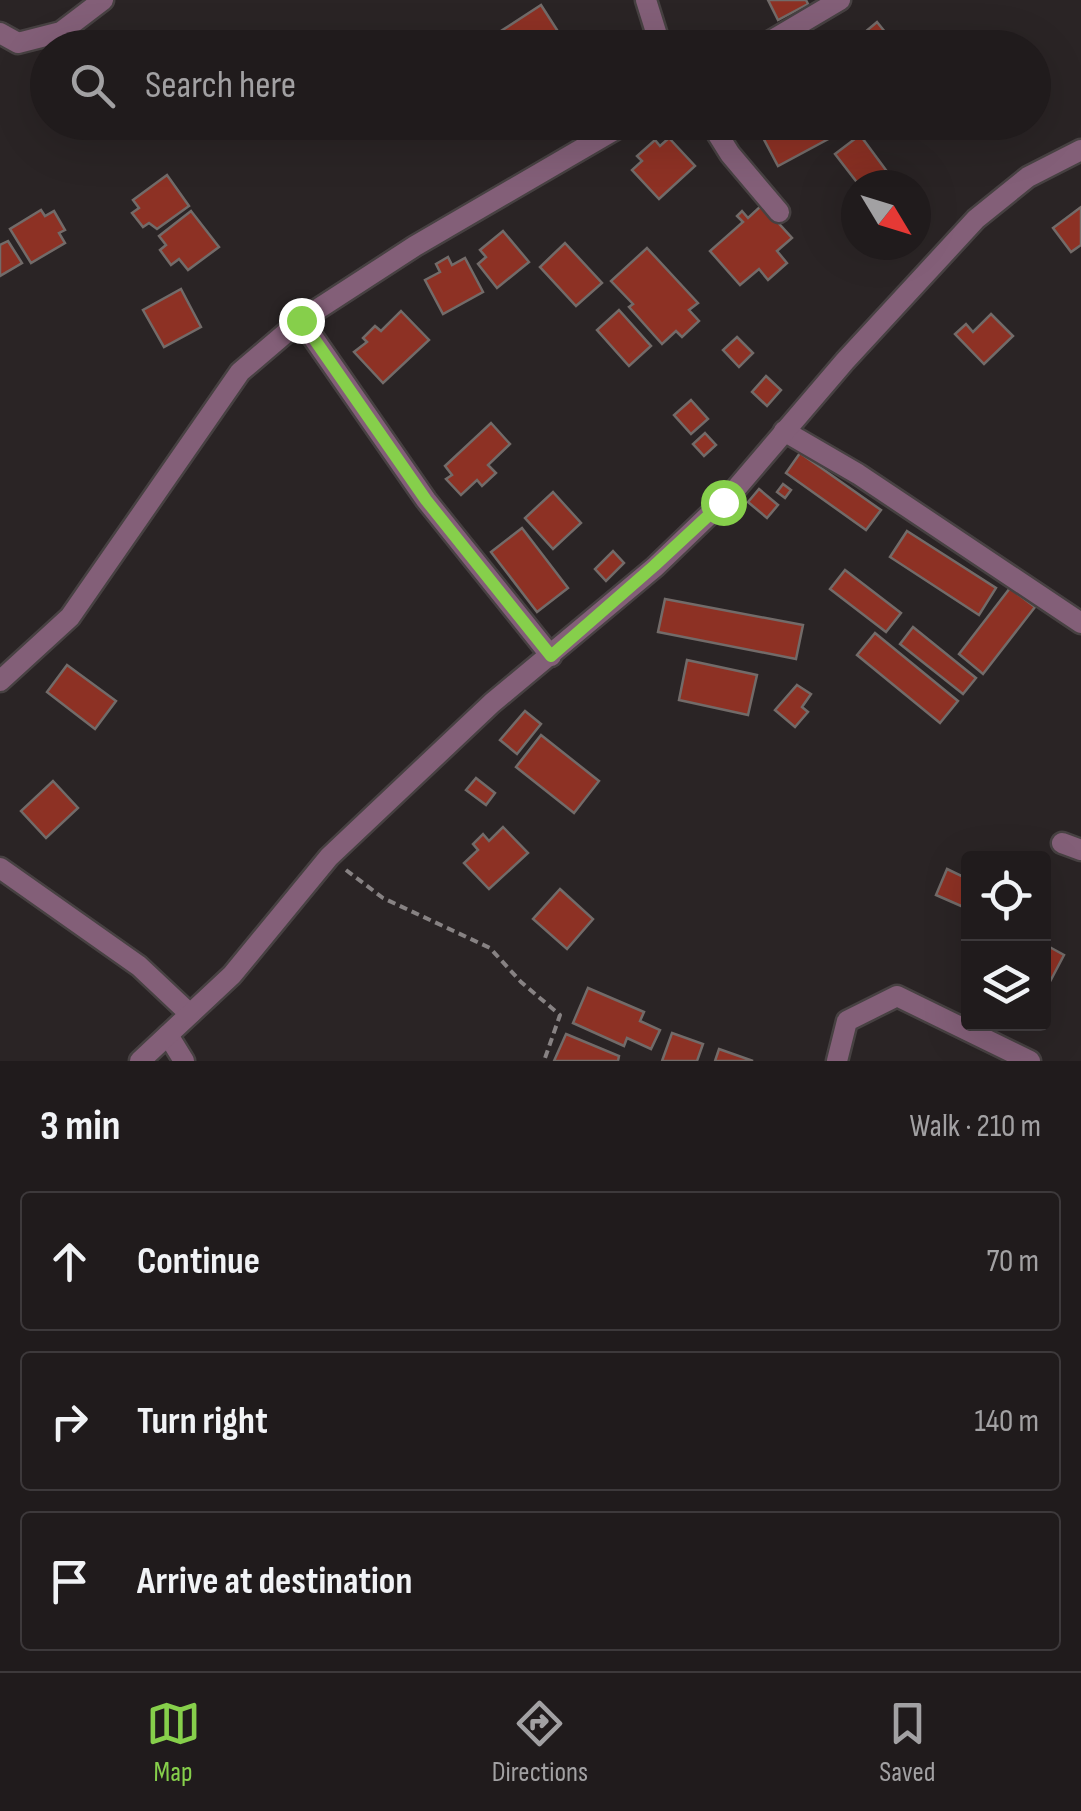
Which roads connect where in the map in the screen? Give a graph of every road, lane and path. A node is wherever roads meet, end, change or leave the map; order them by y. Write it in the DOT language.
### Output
graph roads {
  1 [pos="103,0"];
  2 [pos="646,0"];
  3 [pos="840,0"];
  4 [pos="64,30"];
  5 [pos="655,30"];
  6 [pos="789,30"];
  7 [pos="0,33"];
  8 [pos="30,40"];
  9 [pos="597,140"];
  10 [pos="721,140"];
  11 [pos="1081,150"];
  12 [pos="779,212"];
  13 [pos="301,320"];
  14 [pos="784,431"];
  15 [pos="1081,623"];
  16 [pos="551,656"];
  17 [pos="0,681"];
  18 [pos="329,857"];
  19 [pos="0,868"];
  20 [pos="190,1014"];
  21 [pos="168,1035"];
  22 [pos="140,1061"];
  23 [pos="184,1061"];
  24 [pos="544,1061"];
  25 [pos="837,1061"];
  26 [pos="1030,1061"];
  1 -- 4 [label="street"];
  2 -- 5 [label="street"];
  3 -- 6 [label="street"];
  7 -- 8 [label="street"];
  9 -- 13 [label="street"];
  10 -- 12 [label="street"];
  11 -- 14 [label="street"];
  13 -- 16 [label="street"];
  13 -- 17 [label="street"];
  14 -- 15 [label="street"];
  14 -- 16 [label="street"];
  16 -- 18 [label="street"];
  18 -- 20 [label="street"];
  18 -- 24 [label="path"];
  19 -- 20 [label="street"];
  20 -- 21 [label="street"];
  21 -- 22 [label="street"];
  21 -- 23 [label="street"];
  25 -- 26 [label="street"];
}
